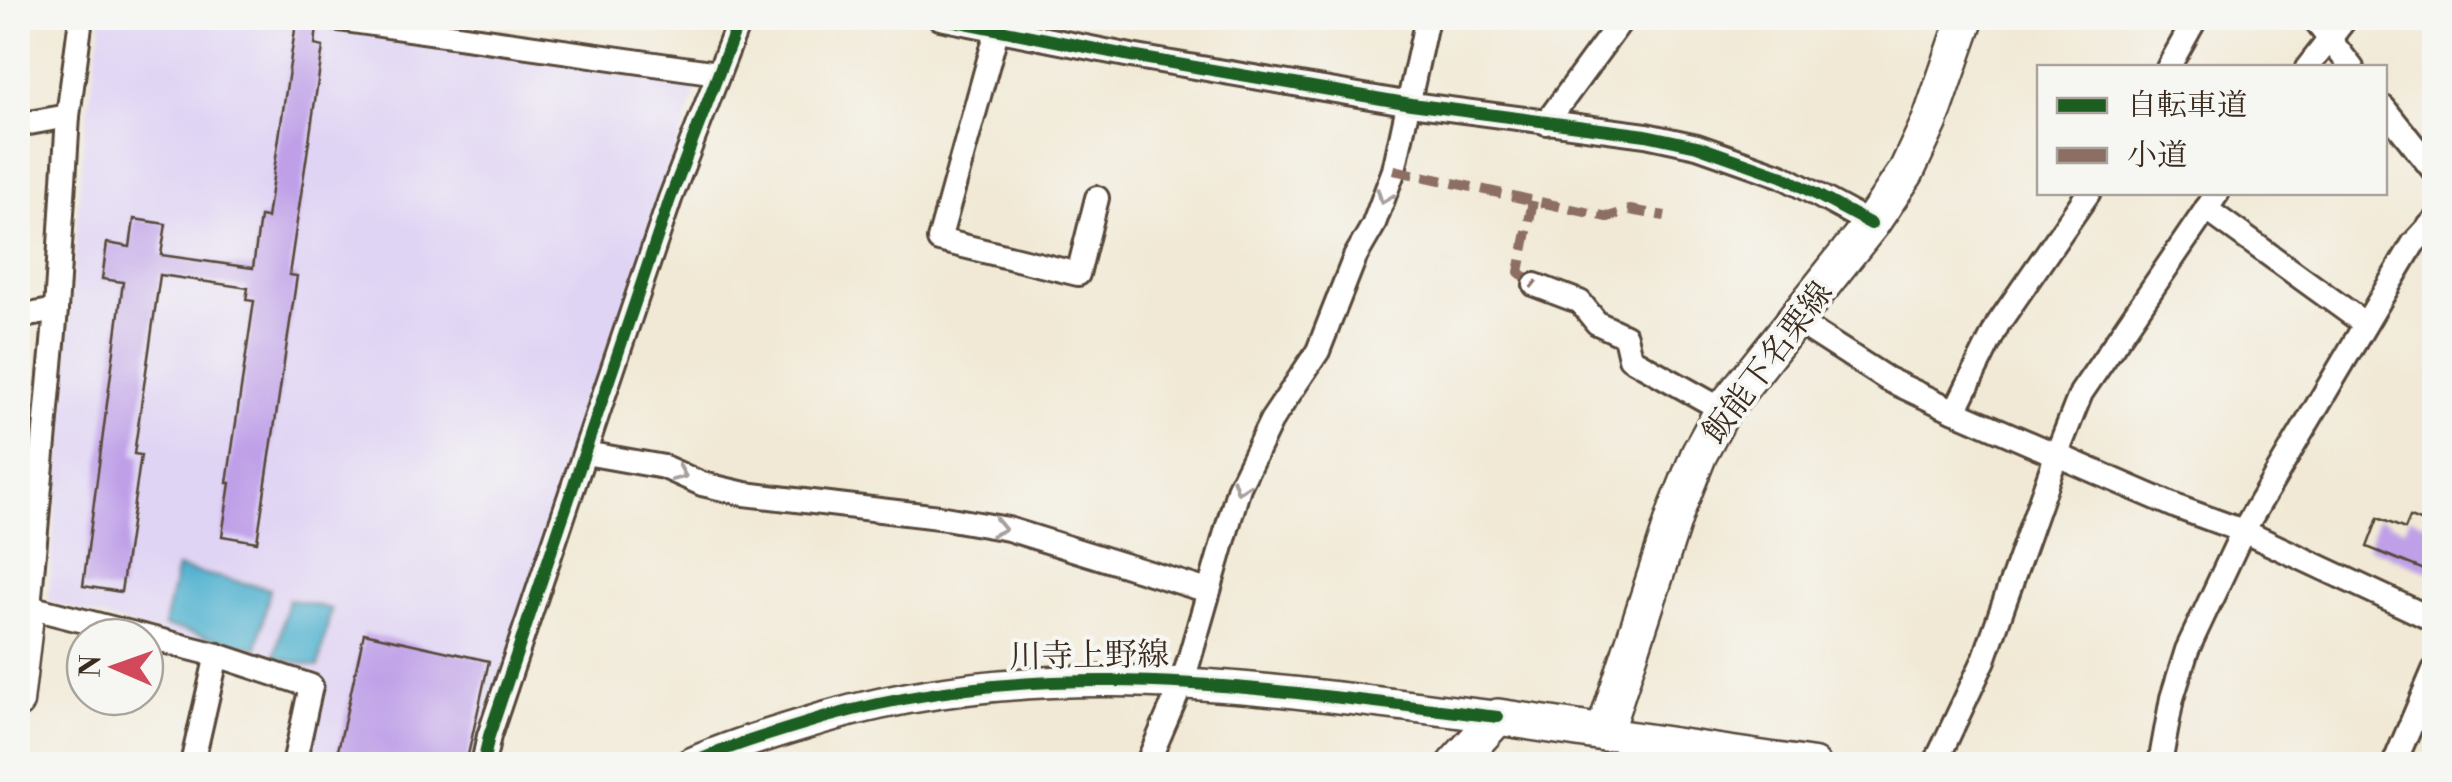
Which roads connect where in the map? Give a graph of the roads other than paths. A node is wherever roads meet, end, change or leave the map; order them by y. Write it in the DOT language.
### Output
graph roads {
  1 [pos="82,18"];
  2 [pos="331,18"];
  3 [pos="740,18"];
  4 [pos="940,18"];
  5 [pos="1427,18"];
  6 [pos="1623,18"];
  7 [pos="1966,18"];
  8 [pos="2196,18"];
  9 [pos="2312,18"];
  10 [pos="2346,18"];
  11 [pos="986,25"];
  12 [pos="2328,38"];
  13 [pos="2170,65"];
  14 [pos="2309,65"];
  15 [pos="2350,65"];
  16 [pos="718,73"];
  17 [pos="1411,104"];
  18 [pos="2387,112"];
  19 [pos="68,116"];
  20 [pos="1546,123"];
  21 [pos="18,125"];
  22 [pos="2434,171"];
  23 [pos="2088,195"];
  24 [pos="1097,198"];
  25 [pos="2212,201"];
  26 [pos="2434,221"];
  27 [pos="1870,224"];
  28 [pos="1534,284"];
  29 [pos="56,310"];
  30 [pos="18,317"];
  31 [pos="1795,320"];
  32 [pos="2365,324"];
  33 [pos="1724,410"];
  34 [pos="1954,412"];
  35 [pos="585,453"];
  36 [pos="2056,456"];
  37 [pos="2243,531"];
  38 [pos="1208,590"];
  39 [pos="29,607"];
  40 [pos="2434,620"];
  41 [pos="217,655"];
  42 [pos="2434,670"];
  43 [pos="1183,681"];
  44 [pos="18,702"];
  45 [pos="1503,718"];
  46 [pos="1604,733"];
  47 [pos="701,762"];
  48 [pos="192,764"];
  49 [pos="294,764"];
  50 [pos="482,764"];
  51 [pos="1146,764"];
  52 [pos="1455,764"];
  53 [pos="1476,764"];
  54 [pos="1814,764"];
  55 [pos="1935,764"];
  56 [pos="2160,764"];
  57 [pos="2394,764"];
  1 -- 19 [label="street"];
  2 -- 16 [label="street"];
  3 -- 16 [label="street"];
  4 -- 11 [label="street"];
  5 -- 17 [label="street"];
  6 -- 20 [label="street"];
  7 -- 27 [label="main road, 飯能下名栗線"];
  8 -- 13 [label="street"];
  9 -- 12 [label="street"];
  10 -- 12 [label="street"];
  11 -- 17 [label="street"];
  11 -- 24 [label="street"];
  12 -- 14 [label="street"];
  12 -- 15 [label="street"];
  16 -- 35 [label="street"];
  17 -- 20 [label="street"];
  17 -- 38 [label="street, one-way"];
  18 -- 22 [label="street"];
  19 -- 21 [label="street"];
  19 -- 29 [label="street"];
  20 -- 27 [label="street"];
  23 -- 34 [label="street"];
  25 -- 32 [label="street"];
  25 -- 36 [label="street"];
  26 -- 32 [label="street"];
  27 -- 31 [label="main road, 飯能下名栗線"];
  28 -- 33 [label="street"];
  29 -- 30 [label="street"];
  29 -- 39 [label="street"];
  31 -- 33 [label="main road, 飯能下名栗線"];
  31 -- 34 [label="street"];
  32 -- 37 [label="street"];
  33 -- 46 [label="main road, 飯能下名栗線"];
  34 -- 36 [label="street"];
  35 -- 38 [label="street, one-way"];
  35 -- 50 [label="street"];
  36 -- 37 [label="street"];
  36 -- 55 [label="street"];
  37 -- 40 [label="street"];
  37 -- 56 [label="street"];
  38 -- 43 [label="street"];
  39 -- 41 [label="street"];
  39 -- 44 [label="street"];
  41 -- 48 [label="street"];
  41 -- 49 [label="street"];
  42 -- 57 [label="street"];
  43 -- 45 [label="street, 川寺上野線"];
  43 -- 47 [label="street, 川寺上野線"];
  43 -- 51 [label="street"];
  45 -- 46 [label="main road"];
  45 -- 52 [label="main road"];
  45 -- 53 [label="street"];
  46 -- 54 [label="street"];
}
